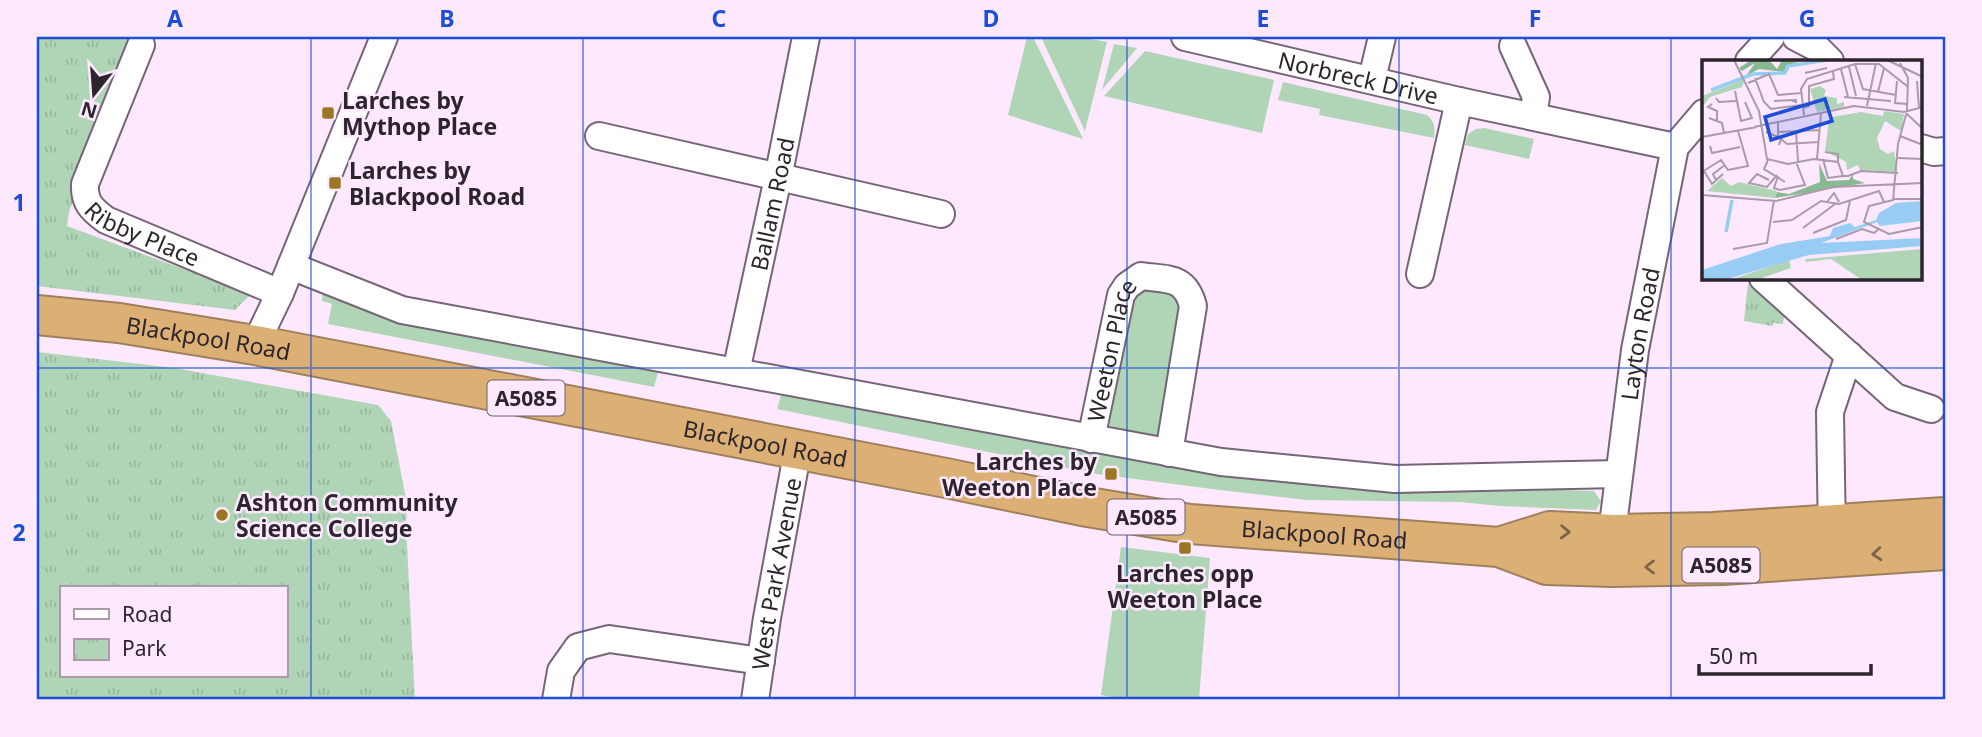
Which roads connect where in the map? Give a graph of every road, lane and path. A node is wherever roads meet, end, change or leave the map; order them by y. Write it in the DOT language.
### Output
graph roads {
  1 [pos="384,37"];
  2 [pos="806,37"];
  3 [pos="1185,37"];
  4 [pos="1382,37"];
  5 [pos="1771,37"];
  6 [pos="1796,37"];
  7 [pos="141,45"];
  8 [pos="1513,46"];
  9 [pos="1750,60"];
  10 [pos="1829,60"];
  11 [pos="1372,79"];
  12 [pos="1459,101"];
  13 [pos="1702,115"];
  14 [pos="1533,116"];
  15 [pos="599,136"];
  16 [pos="1675,147"];
  17 [pos="1923,149"];
  18 [pos="1945,151"];
  19 [pos="778,178"];
  20 [pos="940,214"];
  21 [pos="291,266"];
  22 [pos="1420,274"];
  23 [pos="1765,280"];
  24 [pos="281,293"];
  25 [pos="37,315"];
  26 [pos="255,345"];
  27 [pos="1849,355"];
  28 [pos="736,372"];
  29 [pos="1931,410"];
  30 [pos="1091,439"];
  31 [pos="798,449"];
  32 [pos="1169,453"];
  33 [pos="1619,474"];
  34 [pos="1945,517"];
  35 [pos="1832,541"];
  36 [pos="1945,550"];
  37 [pos="1613,551"];
  38 [pos="761,661"];
  39 [pos="556,700"];
  40 [pos="755,700"];
  1 -- 21 [label="street"];
  2 -- 19 [label="street, Ballam Road"];
  3 -- 11 [label="street, Norbreck Drive"];
  4 -- 11 [label="street"];
  5 -- 9 [label="street"];
  6 -- 10 [label="street"];
  7 -- 24 [label="street, Ribby Place"];
  8 -- 14 [label="street"];
  11 -- 12 [label="street, Norbreck Drive"];
  12 -- 14 [label="street, Norbreck Drive"];
  12 -- 22 [label="street"];
  13 -- 16 [label="street, Layton Road"];
  14 -- 16 [label="street, Norbreck Drive"];
  15 -- 19 [label="street"];
  16 -- 33 [label="street, Layton Road"];
  17 -- 18 [label="street"];
  19 -- 20 [label="street"];
  19 -- 28 [label="street, Ballam Road"];
  21 -- 24 [label="street"];
  21 -- 28 [label="street"];
  23 -- 27 [label="street"];
  24 -- 26 [label="street"];
  25 -- 26 [label="highway, Blackpool Road / A5085"];
  26 -- 31 [label="highway, Blackpool Road / A5085"];
  27 -- 29 [label="street"];
  27 -- 35 [label="street"];
  28 -- 30 [label="street"];
  30 -- 32 [label="street"];
  30 -- 32 [label="street, Weeton Place"];
  31 -- 37 [label="highway, Blackpool Road / A5085"];
  31 -- 38 [label="street, West Park Avenue"];
  32 -- 33 [label="street"];
  33 -- 37 [label="street, Layton Road"];
  34 -- 35 [label="highway, Blackpool Road / A5085"];
  36 -- 35 [label="highway, Blackpool Road / A5085, one-way"];
  35 -- 37 [label="highway, Blackpool Road / A5085"];
  38 -- 39 [label="street"];
  38 -- 40 [label="street, West Park Avenue"];
}
